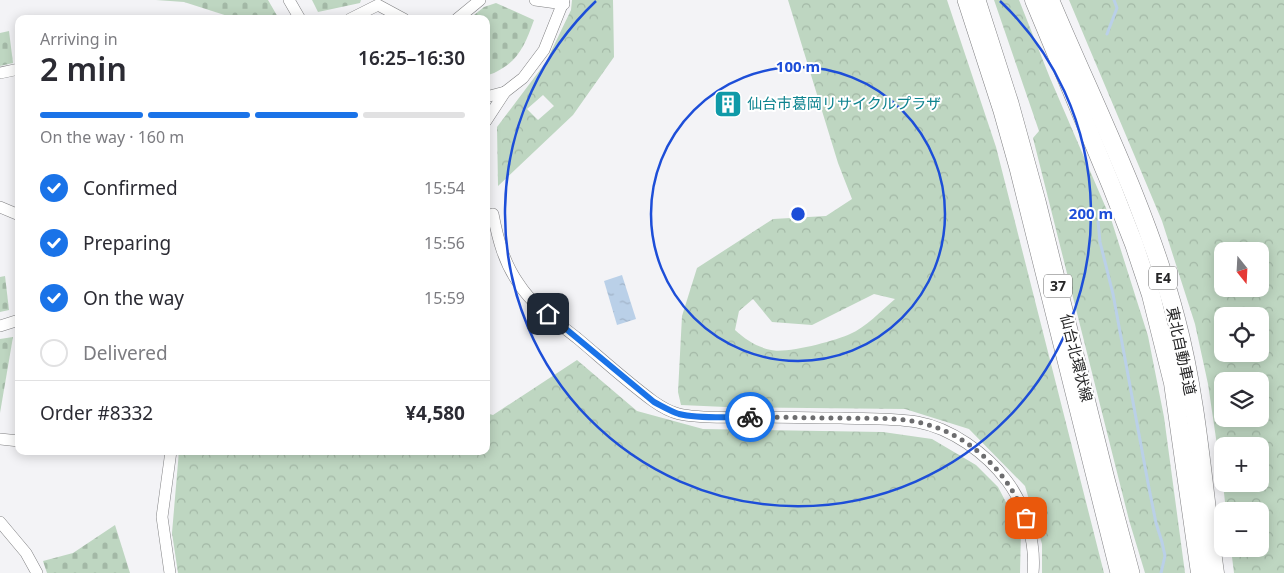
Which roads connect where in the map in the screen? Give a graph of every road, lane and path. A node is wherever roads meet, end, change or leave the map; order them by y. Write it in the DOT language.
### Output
graph roads {
  1 [pos="289,0"];
  2 [pos="480,0"];
  3 [pos="535,0"];
  4 [pos="965,0"];
  5 [pos="978,0"];
  6 [pos="1034,0"];
  7 [pos="1050,0"];
  8 [pos="379,2"];
  9 [pos="564,2"];
  10 [pos="298,15"];
  11 [pos="357,15"];
  12 [pos="398,15"];
  13 [pos="462,15"];
  14 [pos="15,70"];
  15 [pos="0,73"];
  16 [pos="505,92"];
  17 [pos="490,96"];
  18 [pos="490,115"];
  19 [pos="0,207"];
  20 [pos="15,213"];
  21 [pos="493,214"];
  22 [pos="15,321"];
  23 [pos="0,326"];
  24 [pos="0,439"];
  25 [pos="15,441"];
  26 [pos="170,455"];
  27 [pos="0,522"];
  28 [pos="37,573"];
  29 [pos="170,573"];
  30 [pos="1033,573"];
  31 [pos="1118,573"];
  32 [pos="1132,573"];
  33 [pos="1200,573"];
  34 [pos="1215,573"];
  1 -- 10 [label="street"];
  2 -- 13 [label="street"];
  3 -- 9 [label="street"];
  4 -- 31 [label="main road, 仙台北環状線 / 37"];
  5 -- 32 [label="main road, 仙台北環状線 / 37"];
  6 -- 33 [label="highway, 東北自動車道 / E4"];
  7 -- 34 [label="highway, 東北自動車道 / E4"];
  8 -- 11 [label="street"];
  8 -- 12 [label="street"];
  9 -- 16 [label="street"];
  14 -- 15 [label="street"];
  16 -- 17 [label="street"];
  16 -- 18 [label="street"];
  19 -- 20 [label="street"];
  21 -- 30 [label="street"];
  22 -- 23 [label="street"];
  24 -- 25 [label="street"];
  26 -- 29 [label="street"];
  27 -- 28 [label="street"];
}
